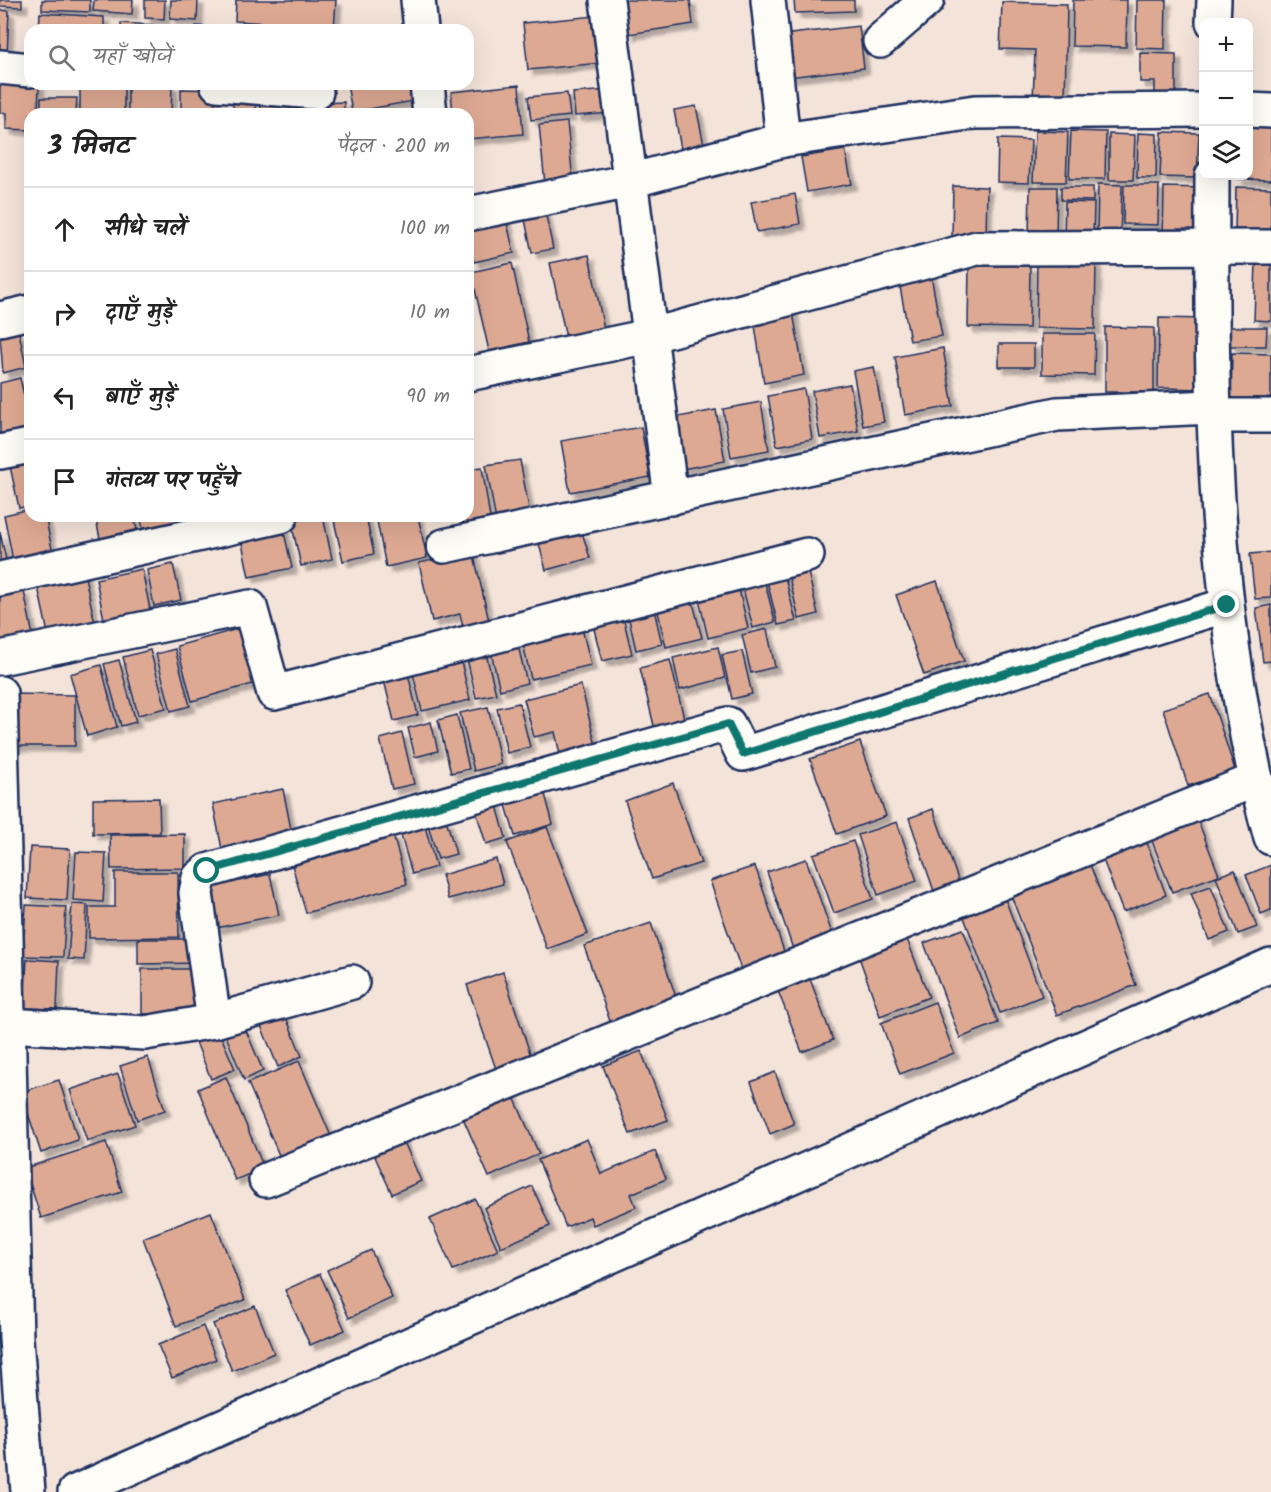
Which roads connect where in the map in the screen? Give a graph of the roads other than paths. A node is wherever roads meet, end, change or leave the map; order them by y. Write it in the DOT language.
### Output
graph roads {
  1 [pos="418,0"];
  2 [pos="607,0"];
  3 [pos="768,0"];
  4 [pos="927,0"];
  5 [pos="1214,0"];
  6 [pos="1213,18"];
  7 [pos="420,24"];
  8 [pos="880,40"];
  9 [pos="0,67"];
  10 [pos="24,69"];
  11 [pos="291,90"];
  12 [pos="428,90"];
  13 [pos="316,92"];
  14 [pos="429,108"];
  15 [pos="1199,110"];
  16 [pos="1253,110"];
  17 [pos="1271,111"];
  18 [pos="783,140"];
  19 [pos="1212,180"];
  20 [pos="630,181"];
  21 [pos="474,213"];
  22 [pos="1271,247"];
  23 [pos="1212,248"];
  24 [pos="24,313"];
  25 [pos="0,319"];
  26 [pos="649,336"];
  27 [pos="474,373"];
  28 [pos="1213,411"];
  29 [pos="1271,416"];
  30 [pos="24,447"];
  31 [pos="0,452"];
  32 [pos="671,498"];
  33 [pos="254,522"];
  34 [pos="444,546"];
  35 [pos="807,555"];
  36 [pos="0,579"];
  37 [pos="1227,605"];
  38 [pos="0,658"];
  39 [pos="0,693"];
  40 [pos="1255,780"];
  41 [pos="1271,838"];
  42 [pos="1271,965"];
  43 [pos="352,981"];
  44 [pos="214,1021"];
  45 [pos="7,1024"];
  46 [pos="266,1180"];
  47 [pos="8,1338"];
  48 [pos="28,1492"];
  49 [pos="75,1492"];
  1 -- 7 [label="street"];
  2 -- 20 [label="street"];
  3 -- 18 [label="street"];
  4 -- 8 [label="street"];
  5 -- 6 [label="street"];
  9 -- 10 [label="street"];
  11 -- 13 [label="street"];
  12 -- 14 [label="street"];
  15 -- 18 [label="street"];
  16 -- 17 [label="street"];
  18 -- 20 [label="street"];
  19 -- 23 [label="street"];
  20 -- 21 [label="street"];
  20 -- 26 [label="street"];
  22 -- 23 [label="street"];
  23 -- 26 [label="street"];
  23 -- 28 [label="street"];
  24 -- 25 [label="street"];
  26 -- 27 [label="street"];
  26 -- 32 [label="street"];
  28 -- 29 [label="street"];
  28 -- 32 [label="street"];
  28 -- 37 [label="street"];
  30 -- 31 [label="street"];
  32 -- 34 [label="street"];
  33 -- 36 [label="street"];
  35 -- 38 [label="street"];
  37 -- 40 [label="street"];
  37 -- 44 [label="street"];
  39 -- 45 [label="street"];
  40 -- 41 [label="street"];
  40 -- 46 [label="street"];
  42 -- 49 [label="street"];
  43 -- 44 [label="street"];
  44 -- 45 [label="street"];
  45 -- 47 [label="street"];
  47 -- 48 [label="street"];
}
